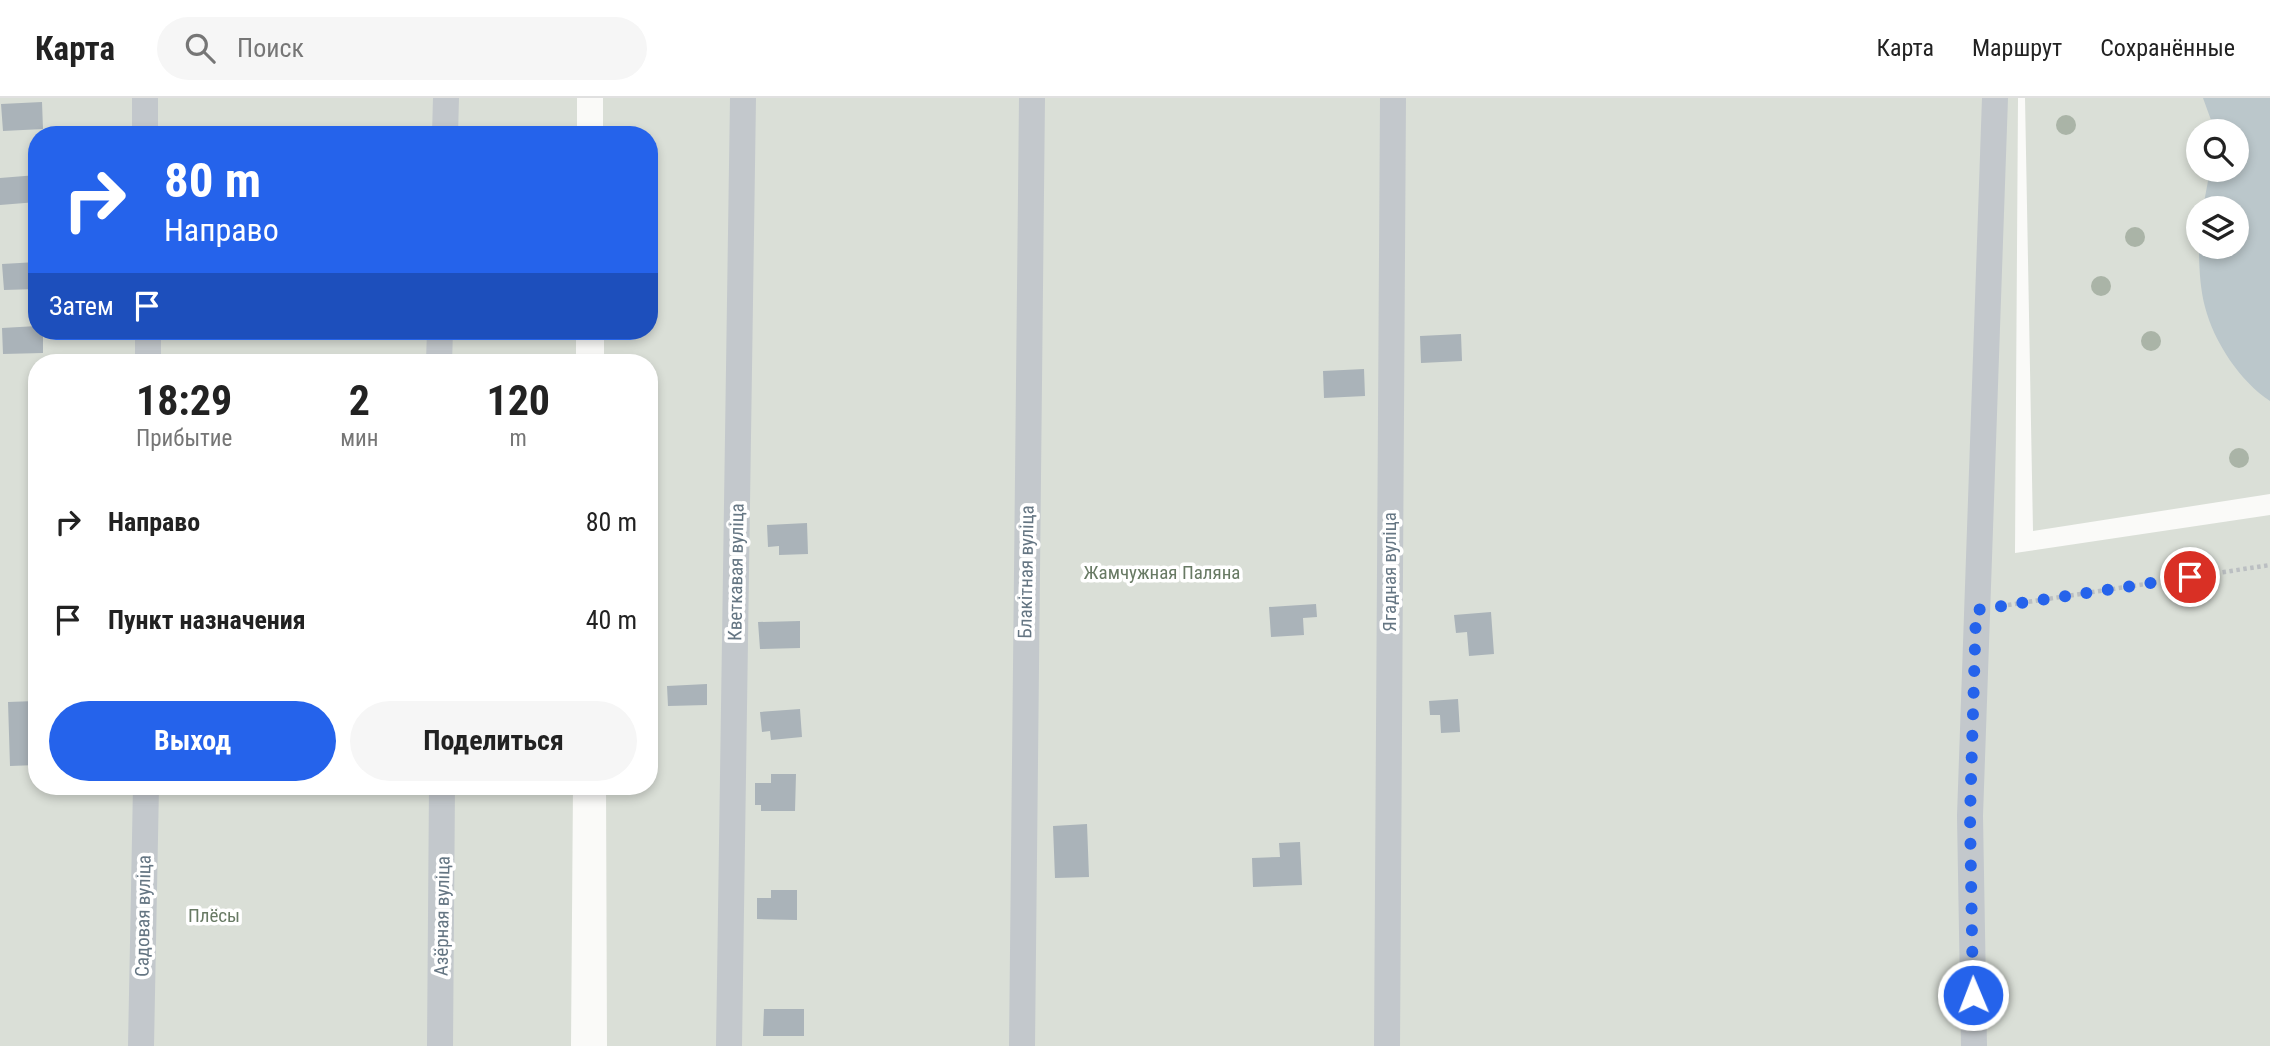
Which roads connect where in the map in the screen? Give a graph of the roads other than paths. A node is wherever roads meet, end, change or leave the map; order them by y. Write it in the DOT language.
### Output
graph roads {
  1 [pos="145,98"];
  2 [pos="446,98"];
  3 [pos="743,98"];
  4 [pos="1032,98"];
  5 [pos="1393,98"];
  6 [pos="1995,98"];
  7 [pos="145,126"];
  8 [pos="445,126"];
  9 [pos="146,795"];
  10 [pos="442,795"];
  11 [pos="141,1046"];
  12 [pos="440,1046"];
  13 [pos="729,1046"];
  14 [pos="1022,1046"];
  15 [pos="1387,1046"];
  16 [pos="1974,1046"];
  1 -- 7 [label="street"];
  2 -- 8 [label="street"];
  3 -- 13 [label="street, Кветкавая вуліца"];
  4 -- 14 [label="street, Блакітная вуліца"];
  5 -- 15 [label="street, Ягадная вуліца"];
  6 -- 16 [label="street"];
  9 -- 11 [label="street, Садовая вуліца"];
  10 -- 12 [label="street, Азёрная вуліца"];
}
